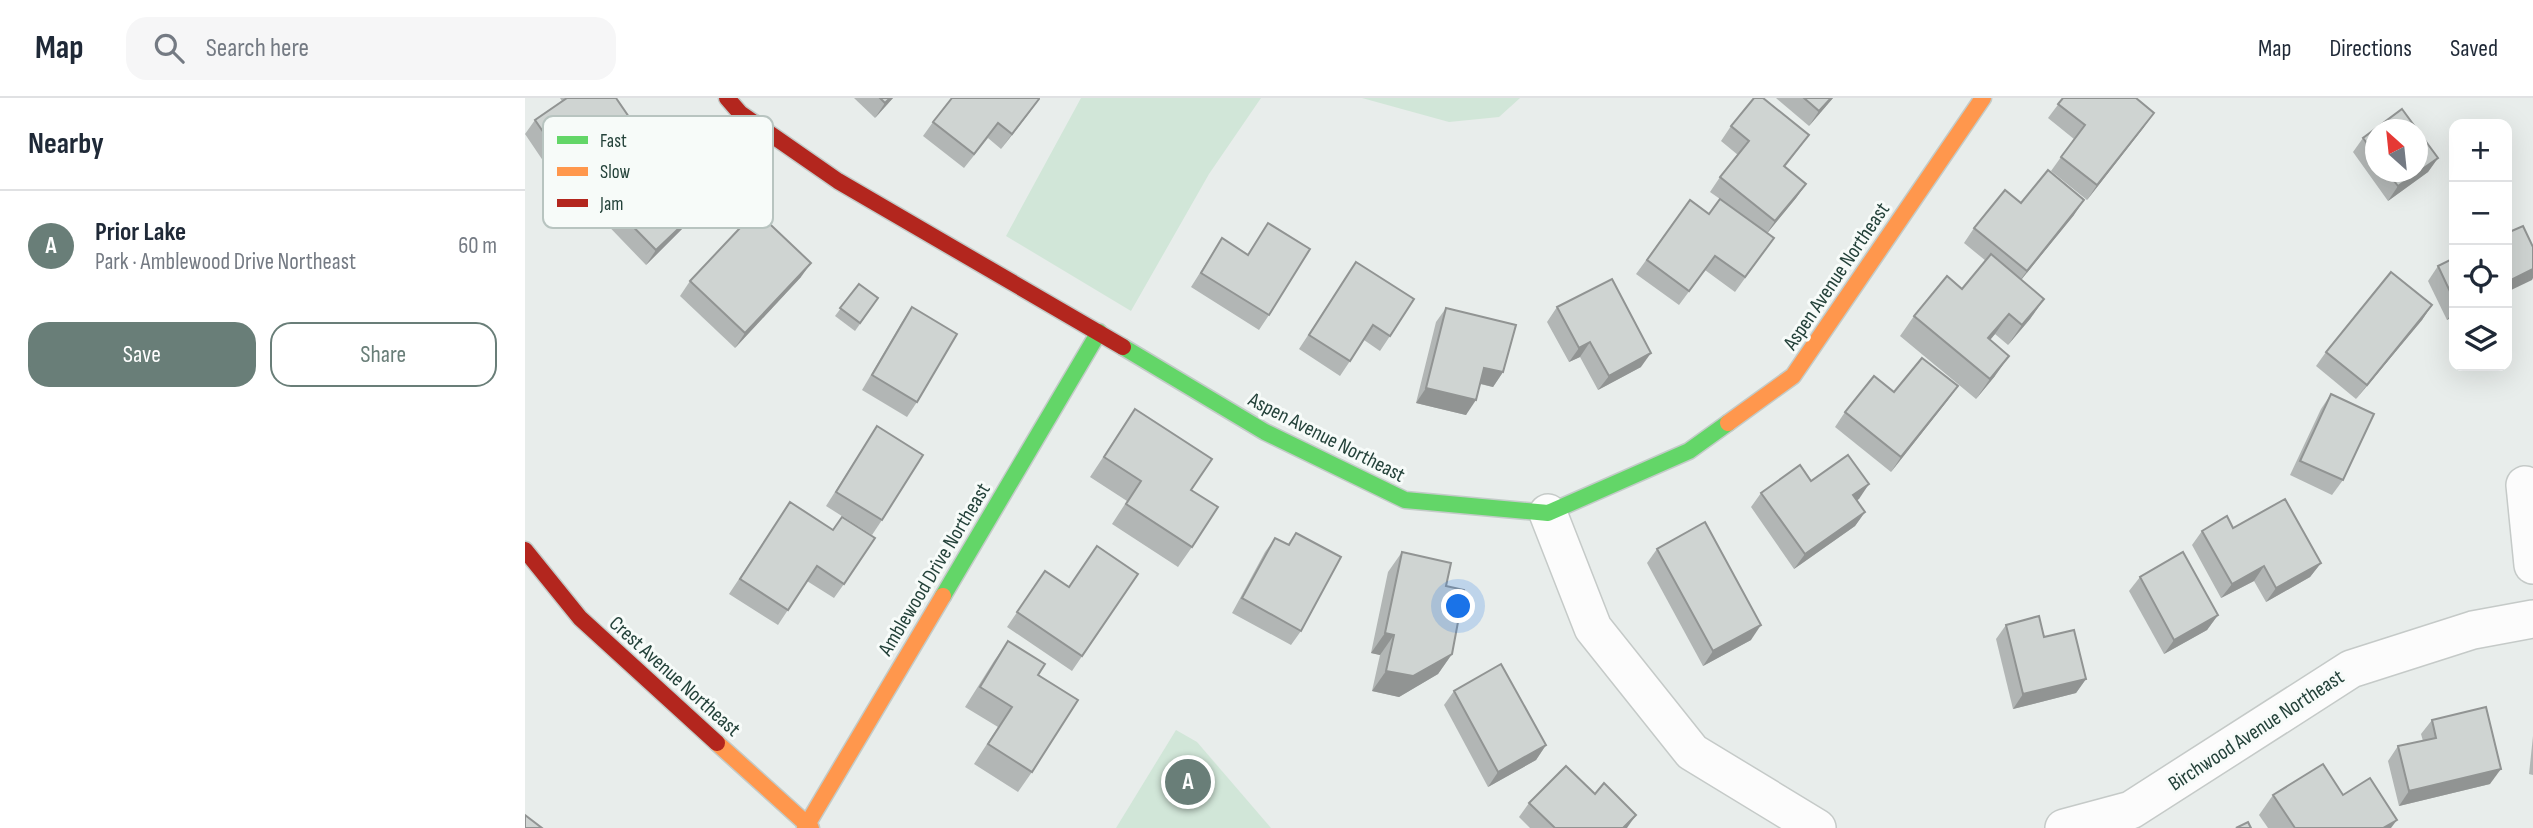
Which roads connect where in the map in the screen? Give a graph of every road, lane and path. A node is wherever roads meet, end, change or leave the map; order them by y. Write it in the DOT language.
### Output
graph roads {
  1 [pos="727,98"];
  2 [pos="1983,98"];
  3 [pos="744,116"];
  4 [pos="773,136"];
  5 [pos="1099,332"];
  6 [pos="2525,485"];
  7 [pos="1548,513"];
  8 [pos="525,550"];
  9 [pos="2533,565"];
  10 [pos="2533,619"];
  11 [pos="808,827"];
  12 [pos="1817,828"];
  13 [pos="2064,828"];
  1 -- 3 [label="street, Aspen Avenue Northeast"];
  2 -- 7 [label="street, Aspen Avenue Northeast"];
  4 -- 5 [label="street, Aspen Avenue Northeast"];
  5 -- 7 [label="street, Aspen Avenue Northeast"];
  5 -- 11 [label="street, Amblewood Drive Northeast"];
  6 -- 9 [label="street"];
  7 -- 12 [label="street"];
  8 -- 11 [label="street, Crest Avenue Northeast"];
  10 -- 13 [label="street, Birchwood Avenue Northeast"];
}
